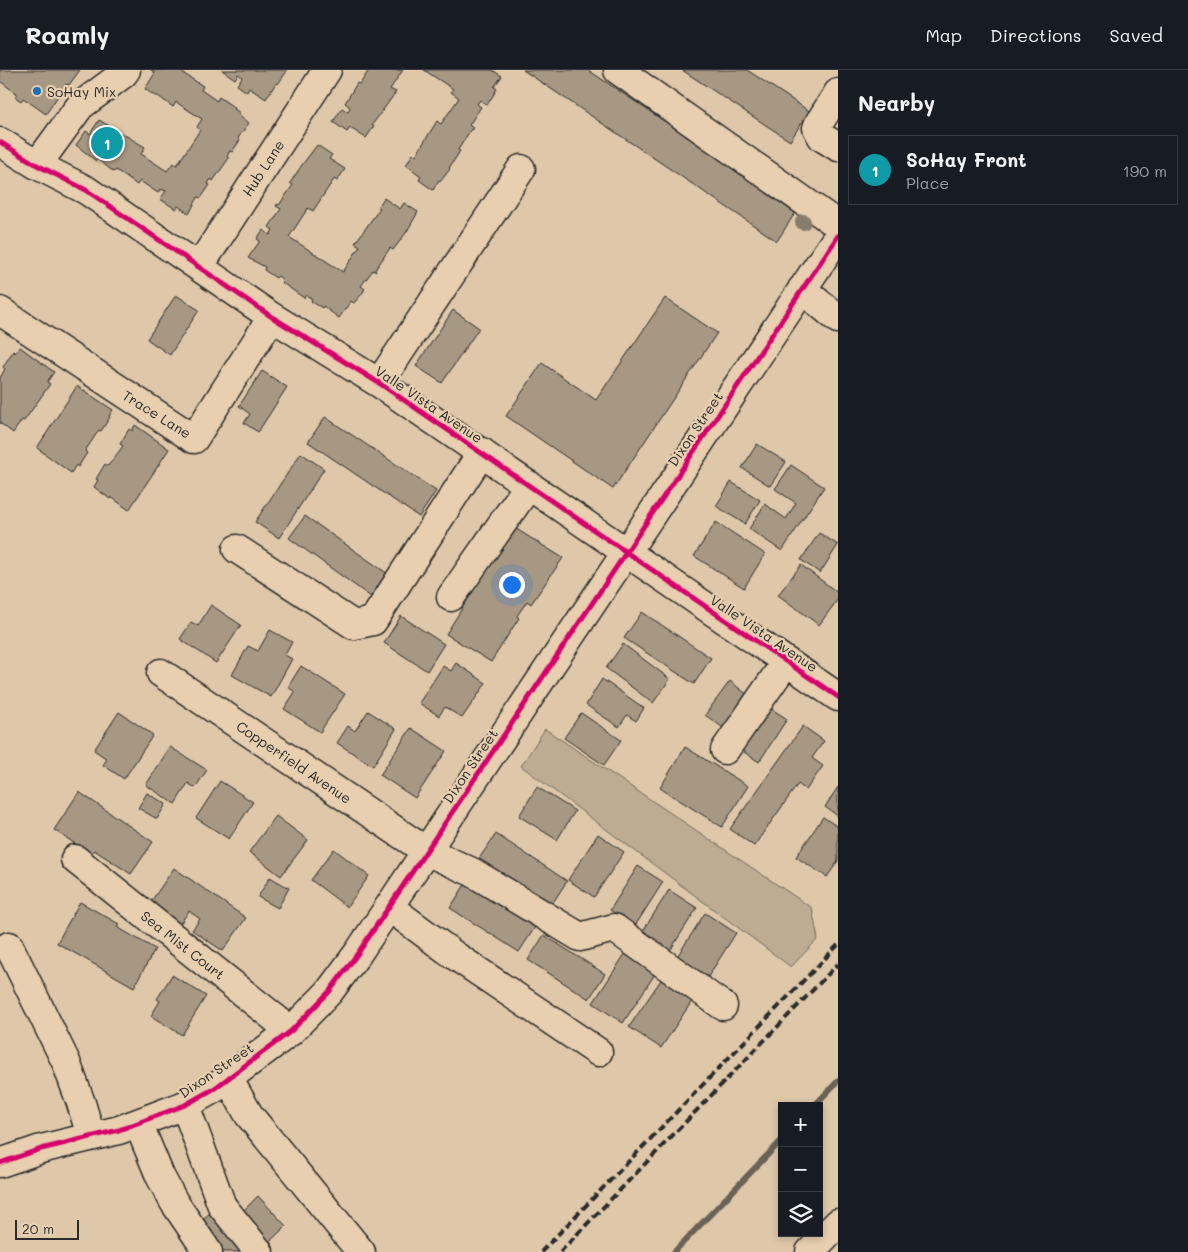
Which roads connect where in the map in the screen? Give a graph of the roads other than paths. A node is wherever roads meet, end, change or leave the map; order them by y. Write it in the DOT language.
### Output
graph roads {
  1 [pos="126,70"];
  2 [pos="327,70"];
  3 [pos="618,70"];
  4 [pos="838,93"];
  5 [pos="0,142"];
  6 [pos="838,147"];
  7 [pos="37,165"];
  8 [pos="521,169"];
  9 [pos="838,225"];
  10 [pos="838,236"];
  11 [pos="830,264"];
  12 [pos="199,267"];
  13 [pos="802,289"];
  14 [pos="0,311"];
  15 [pos="272,318"];
  16 [pos="838,319"];
  17 [pos="379,383"];
  18 [pos="482,452"];
  19 [pos="529,484"];
  20 [pos="237,549"];
  21 [pos="626,552"];
  22 [pos="450,597"];
  23 [pos="786,662"];
  24 [pos="161,673"];
  25 [pos="838,697"];
  26 [pos="725,750"];
  27 [pos="426,851"];
  28 [pos="75,859"];
  29 [pos="388,907"];
  30 [pos="9,946"];
  31 [pos="723,1006"];
  32 [pos="291,1031"];
  33 [pos="598,1052"];
  34 [pos="228,1078"];
  35 [pos="185,1105"];
  36 [pos="138,1124"];
  37 [pos="91,1136"];
  38 [pos="0,1163"];
  39 [pos="838,1223"];
  40 [pos="208,1252"];
  41 [pos="259,1252"];
  42 [pos="361,1252"];
  43 [pos="810,1252"];
  1 -- 7 [label="street"];
  2 -- 12 [label="street, Hub Lane"];
  3 -- 9 [label="street"];
  4 -- 6 [label="street"];
  5 -- 7 [label="street, Valle Vista Avenue"];
  7 -- 12 [label="street, Valle Vista Avenue"];
  8 -- 17 [label="street"];
  10 -- 11 [label="street, Dixon Street"];
  11 -- 13 [label="street, Dixon Street"];
  12 -- 15 [label="street, Valle Vista Avenue"];
  13 -- 16 [label="street"];
  13 -- 21 [label="street, Dixon Street"];
  14 -- 15 [label="street, Trace Lane"];
  15 -- 17 [label="street, Valle Vista Avenue"];
  17 -- 18 [label="street, Valle Vista Avenue"];
  18 -- 19 [label="street, Valle Vista Avenue"];
  18 -- 20 [label="street"];
  19 -- 21 [label="street, Valle Vista Avenue"];
  19 -- 22 [label="street"];
  21 -- 23 [label="street, Valle Vista Avenue"];
  21 -- 27 [label="street, Dixon Street"];
  23 -- 25 [label="street, Valle Vista Avenue"];
  23 -- 26 [label="street"];
  24 -- 27 [label="street, Copperfield Avenue"];
  27 -- 29 [label="street, Dixon Street"];
  27 -- 31 [label="street, Copperfield Avenue"];
  28 -- 32 [label="street, Sea Mist Court"];
  29 -- 32 [label="street, Dixon Street"];
  29 -- 33 [label="street"];
  30 -- 37 [label="street"];
  32 -- 34 [label="street, Dixon Street"];
  34 -- 35 [label="street, Dixon Street"];
  34 -- 42 [label="street"];
  35 -- 36 [label="street, Dixon Street"];
  35 -- 41 [label="street"];
  36 -- 37 [label="street, Dixon Street"];
  36 -- 40 [label="street"];
  37 -- 38 [label="street, Dixon Street"];
  39 -- 43 [label="street"];
}
